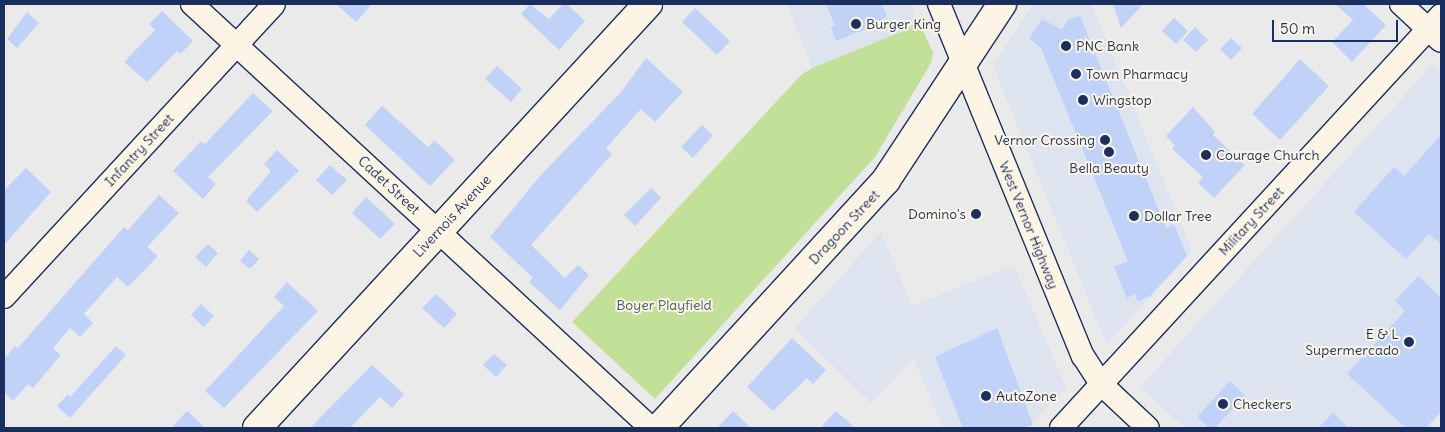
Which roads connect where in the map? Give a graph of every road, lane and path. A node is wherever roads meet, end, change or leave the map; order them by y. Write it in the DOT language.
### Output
graph roads {
  1 [pos="192,4"];
  2 [pos="274,4"];
  3 [pos="648,4"];
  4 [pos="939,4"];
  5 [pos="1002,4"];
  6 [pos="1401,4"];
  7 [pos="1437,28"];
  8 [pos="237,45"];
  9 [pos="963,64"];
  10 [pos="439,230"];
  11 [pos="4,297"];
  12 [pos="1100,384"];
  13 [pos="257,428"];
  14 [pos="652,428"];
  15 [pos="659,428"];
  16 [pos="1061,428"];
  17 [pos="1148,428"];
  1 -- 8 [label="street, Cadet Street"];
  2 -- 8 [label="street, Infantry Street"];
  3 -- 10 [label="main road, Livernois Avenue"];
  4 -- 9 [label="street, West Vernor Highway"];
  5 -- 9 [label="main road, Dragoon Street"];
  6 -- 7 [label="street"];
  7 -- 12 [label="street, Military Street"];
  8 -- 10 [label="street, Cadet Street"];
  8 -- 11 [label="street, Infantry Street"];
  9 -- 12 [label="street, West Vernor Highway"];
  9 -- 15 [label="main road, Dragoon Street"];
  10 -- 13 [label="main road, Livernois Avenue"];
  10 -- 14 [label="street, Cadet Street"];
  12 -- 16 [label="street, Military Street"];
  12 -- 17 [label="street, West Vernor Highway"];
}
